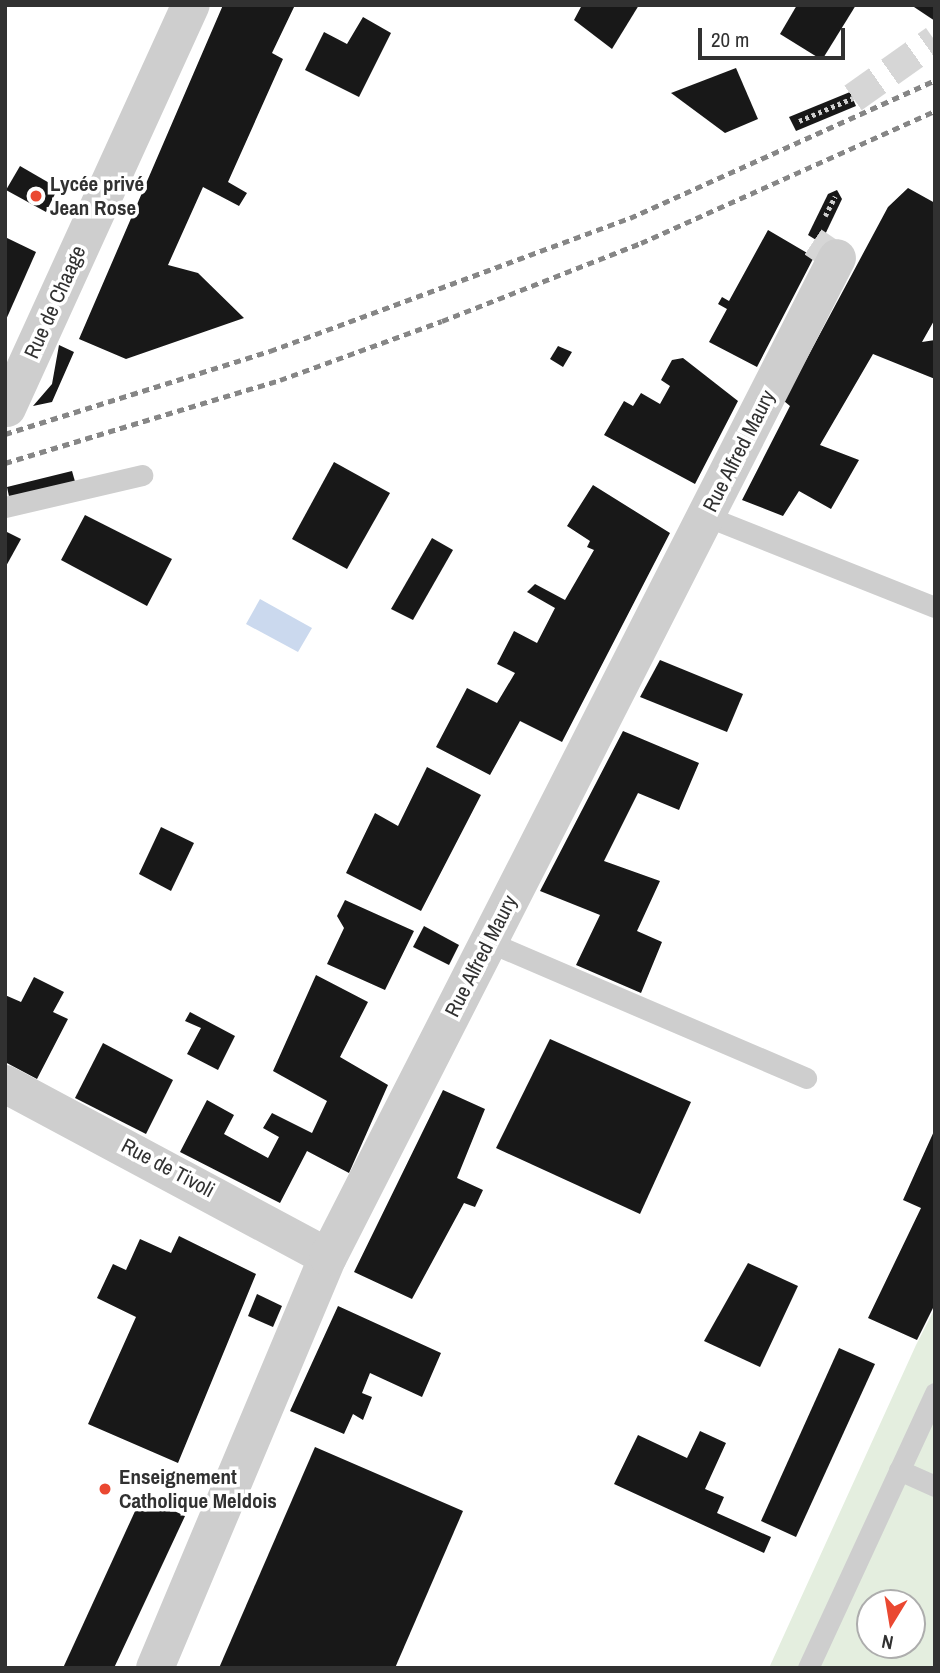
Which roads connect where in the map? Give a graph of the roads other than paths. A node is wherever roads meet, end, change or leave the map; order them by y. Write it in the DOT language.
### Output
graph roads {
  1 [pos="191,5"];
  2 [pos="837,258"];
  3 [pos="7,408"];
  4 [pos="142,475"];
  5 [pos="5,507"];
  6 [pos="706,516"];
  7 [pos="935,607"];
  8 [pos="489,942"];
  9 [pos="806,1078"];
  10 [pos="5,1084"];
  11 [pos="328,1257"];
  12 [pos="935,1394"];
  13 [pos="900,1470"];
  14 [pos="935,1486"];
  15 [pos="155,1668"];
  16 [pos="808,1668"];
  1 -- 3 [label="street, Rue de Chaage"];
  2 -- 6 [label="street, Rue Alfred Maury"];
  4 -- 5 [label="lane"];
  6 -- 7 [label="lane"];
  6 -- 8 [label="street, Rue Alfred Maury"];
  8 -- 9 [label="lane"];
  8 -- 11 [label="street, Rue Alfred Maury"];
  10 -- 11 [label="street, Rue de Tivoli"];
  11 -- 15 [label="street, Rue Alfred Maury"];
  12 -- 13 [label="lane"];
  13 -- 14 [label="lane"];
  13 -- 16 [label="lane"];
}
